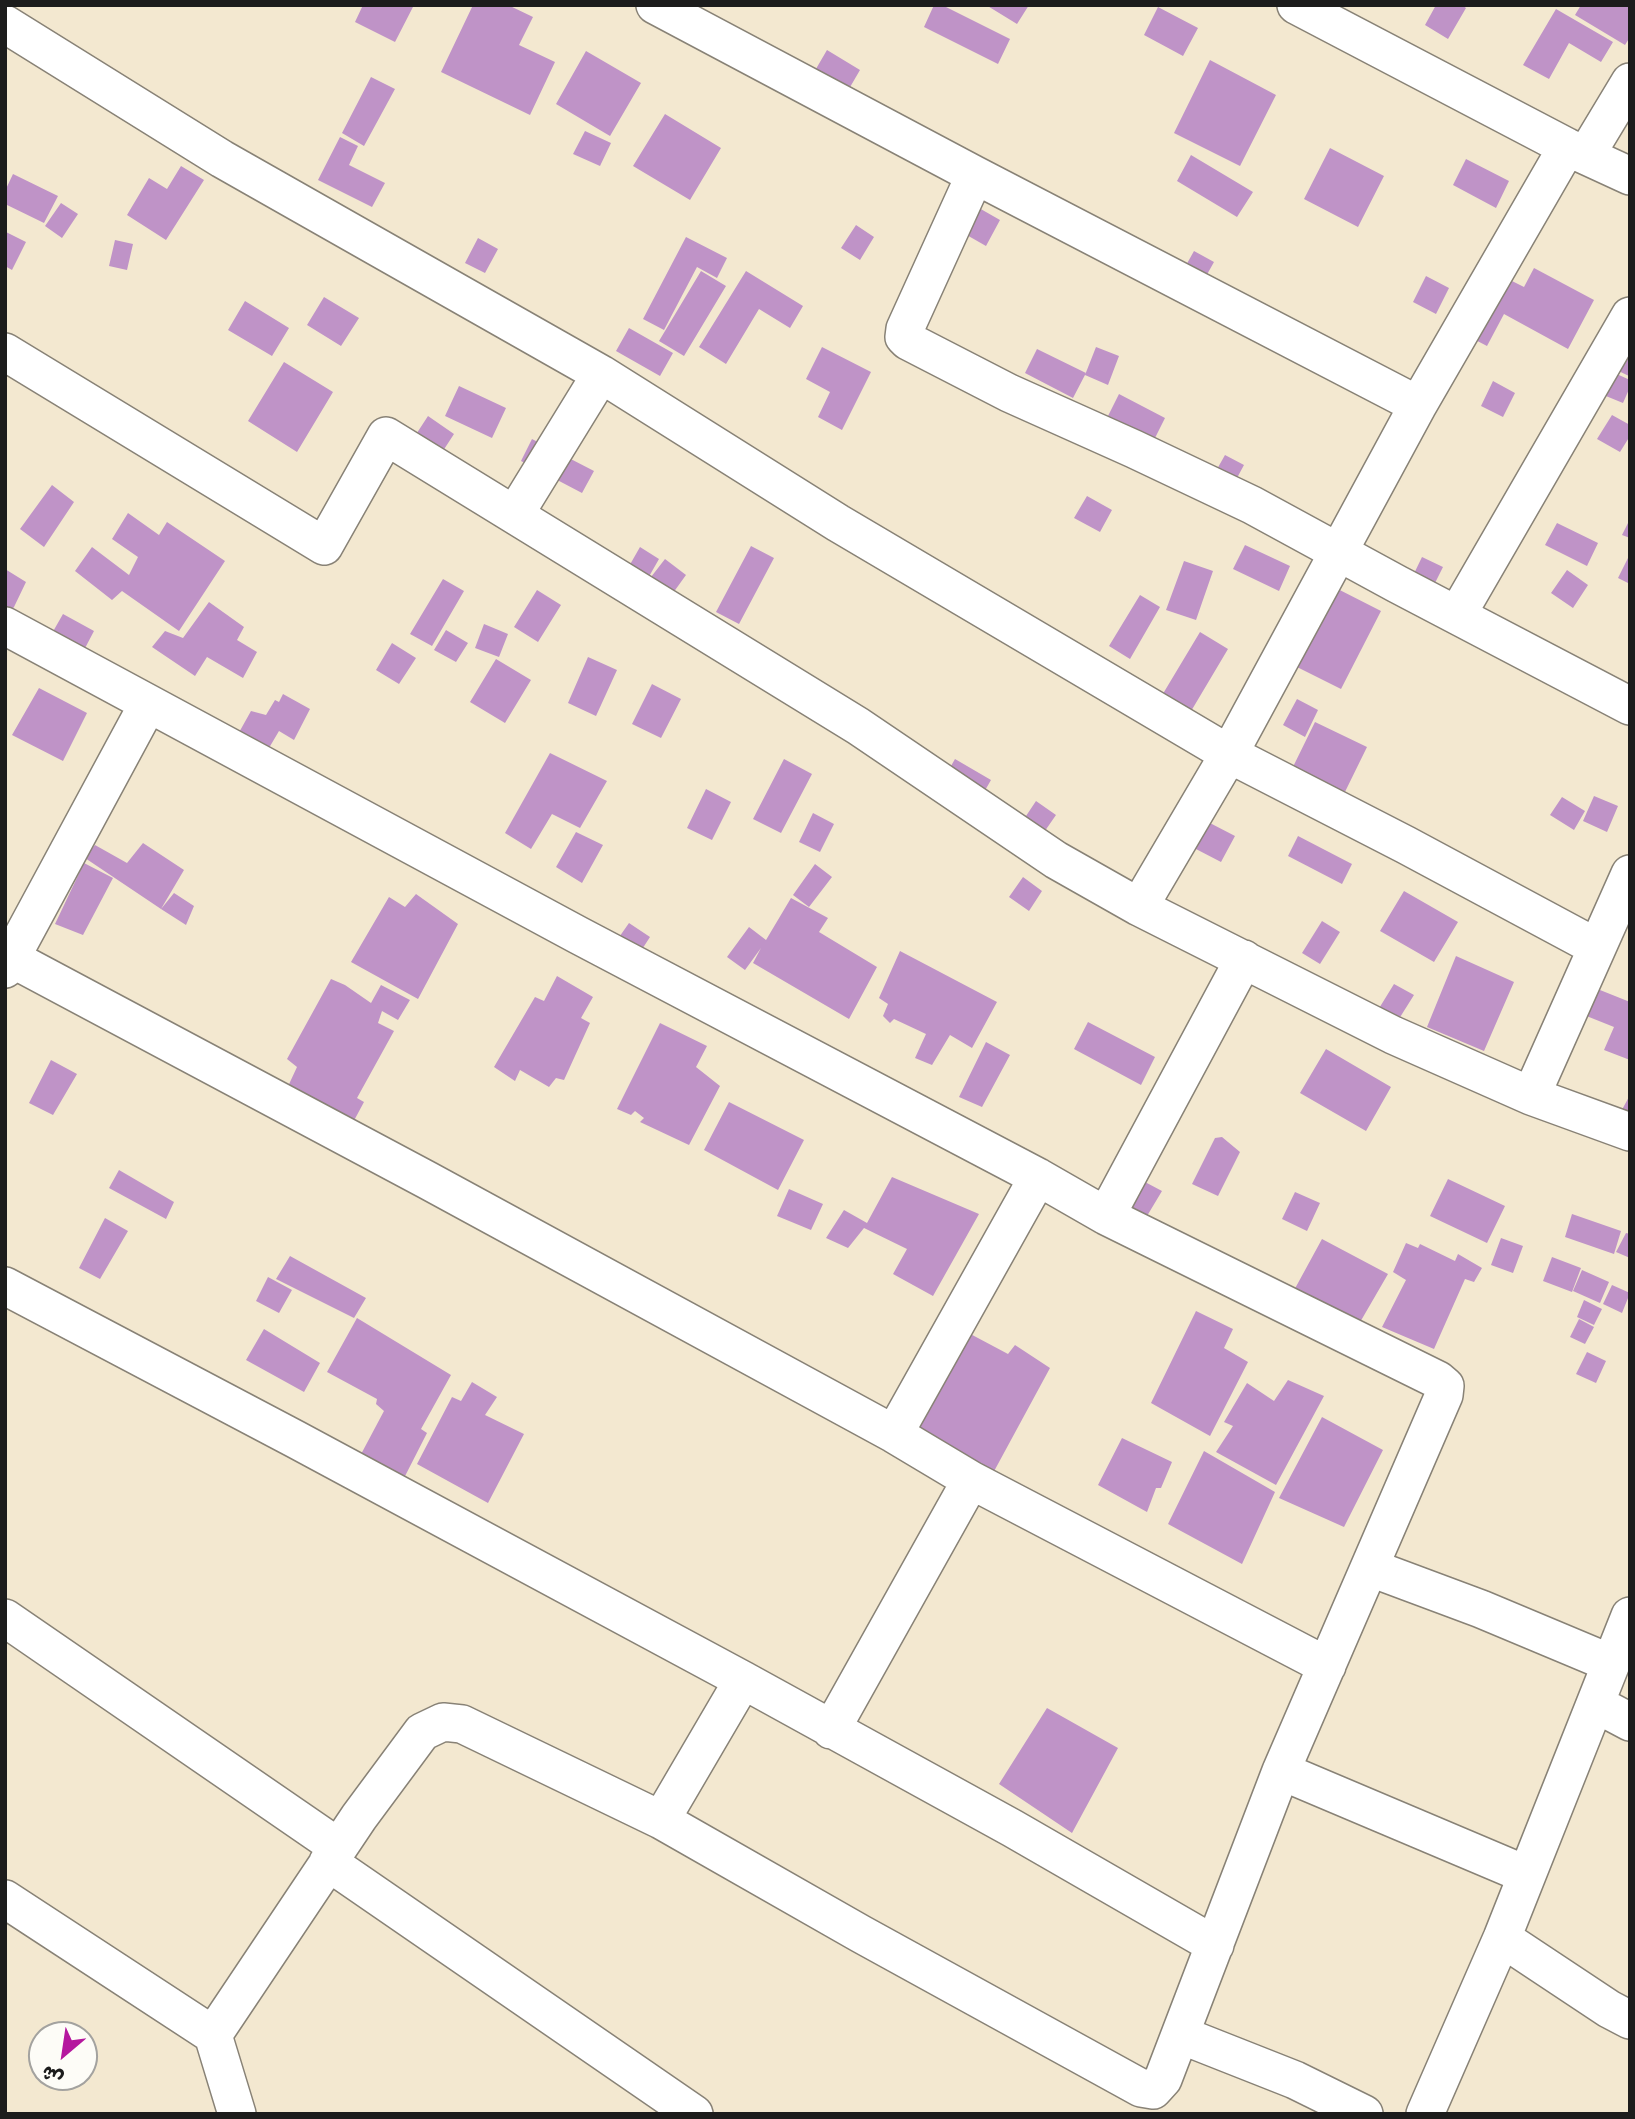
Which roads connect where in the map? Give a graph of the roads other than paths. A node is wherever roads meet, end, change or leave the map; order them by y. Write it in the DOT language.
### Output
graph roads {
  1 [pos="655,5"];
  2 [pos="1296,5"];
  3 [pos="5,24"];
  4 [pos="1630,82"];
  5 [pos="1576,151"];
  6 [pos="975,175"];
  7 [pos="1630,176"];
  8 [pos="1630,316"];
  9 [pos="5,352"];
  10 [pos="601,374"];
  11 [pos="1418,405"];
  12 [pos="515,514"];
  13 [pos="1338,550"];
  14 [pos="1457,615"];
  15 [pos="5,626"];
  16 [pos="148,704"];
  17 [pos="1630,706"];
  18 [pos="1229,754"];
  19 [pos="1630,874"];
  20 [pos="1139,907"];
  21 [pos="1597,947"];
  22 [pos="1244,959"];
  23 [pos="7,961"];
  24 [pos="1531,1096"];
  25 [pos="1630,1132"];
  26 [pos="1038,1177"];
  27 [pos="1106,1216"];
  28 [pos="5,1286"];
  29 [pos="894,1434"];
  30 [pos="971,1480"];
  31 [pos="1371,1568"];
  32 [pos="1630,1616"];
  33 [pos="5,1618"];
  34 [pos="1610,1663"];
  35 [pos="1327,1666"];
  36 [pos="743,1680"];
  37 [pos="1595,1704"];
  38 [pos="1630,1722"];
  39 [pos="831,1730"];
  40 [pos="1281,1771"];
  41 [pos="661,1820"];
  42 [pos="333,1855"];
  43 [pos="1527,1875"];
  44 [pos="5,1899"];
  45 [pos="1502,1938"];
  46 [pos="1214,1945"];
  47 [pos="1630,2020"];
  48 [pos="213,2035"];
  49 [pos="1181,2035"];
  50 [pos="237,2114"];
  51 [pos="694,2114"];
  52 [pos="1364,2114"];
  53 [pos="1425,2114"];
  1 -- 6 [label="street"];
  2 -- 5 [label="street"];
  3 -- 10 [label="street"];
  4 -- 5 [label="street"];
  5 -- 7 [label="street"];
  5 -- 11 [label="street"];
  6 -- 11 [label="street"];
  6 -- 13 [label="street"];
  8 -- 14 [label="street"];
  9 -- 12 [label="street"];
  10 -- 12 [label="street"];
  10 -- 18 [label="street"];
  11 -- 13 [label="street"];
  12 -- 20 [label="street"];
  13 -- 14 [label="street"];
  13 -- 18 [label="street"];
  14 -- 17 [label="street"];
  15 -- 16 [label="street"];
  16 -- 23 [label="street"];
  16 -- 26 [label="street"];
  18 -- 20 [label="street"];
  18 -- 21 [label="street"];
  19 -- 21 [label="street"];
  20 -- 22 [label="street"];
  21 -- 24 [label="street"];
  22 -- 24 [label="street"];
  22 -- 27 [label="street"];
  23 -- 29 [label="street"];
  24 -- 25 [label="street"];
  26 -- 27 [label="street"];
  26 -- 29 [label="street"];
  27 -- 31 [label="street"];
  28 -- 36 [label="street"];
  29 -- 30 [label="street"];
  30 -- 35 [label="street"];
  30 -- 39 [label="street"];
  31 -- 34 [label="street"];
  31 -- 35 [label="street"];
  32 -- 34 [label="street"];
  33 -- 42 [label="street"];
  34 -- 37 [label="street"];
  35 -- 40 [label="street"];
  36 -- 39 [label="street"];
  36 -- 41 [label="street"];
  37 -- 38 [label="street"];
  37 -- 43 [label="street"];
  39 -- 46 [label="street"];
  40 -- 43 [label="street"];
  40 -- 46 [label="street"];
  41 -- 42 [label="street"];
  41 -- 49 [label="street"];
  42 -- 48 [label="street"];
  42 -- 51 [label="street"];
  43 -- 45 [label="street"];
  44 -- 48 [label="street"];
  45 -- 47 [label="street"];
  45 -- 53 [label="street"];
  46 -- 49 [label="street"];
  48 -- 50 [label="street"];
  49 -- 52 [label="street"];
}
